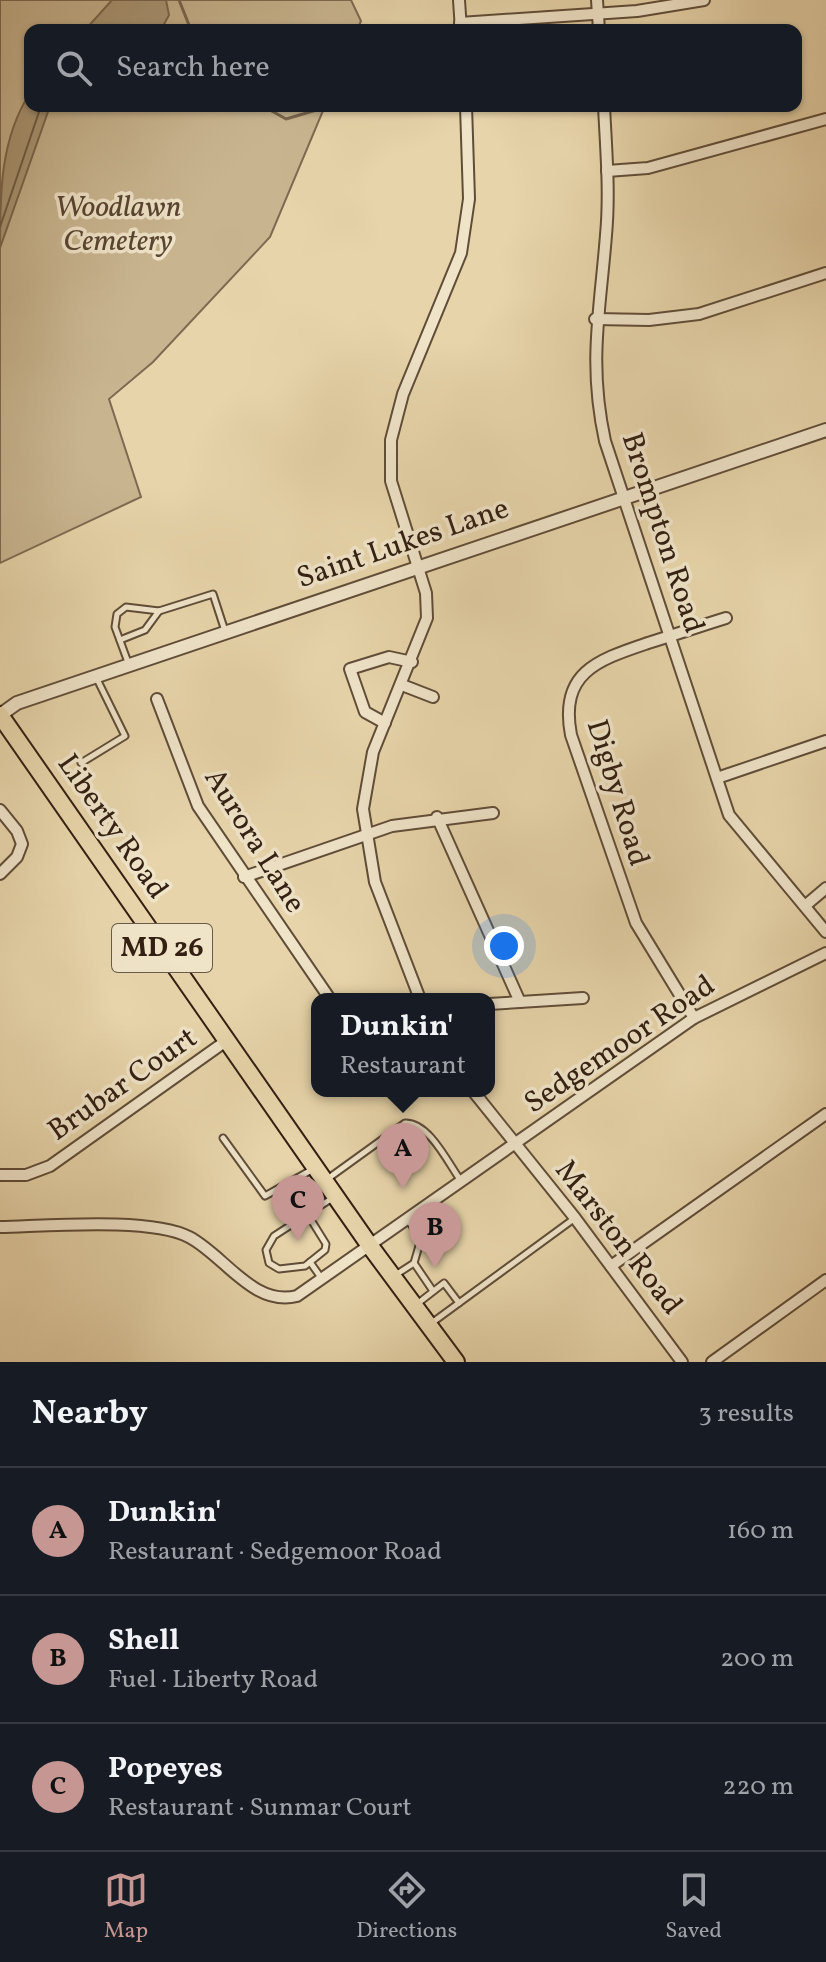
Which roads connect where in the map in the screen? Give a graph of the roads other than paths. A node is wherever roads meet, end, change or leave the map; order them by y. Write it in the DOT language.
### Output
graph roads {
  1 [pos="459,0"];
  2 [pos="597,0"];
  3 [pos="704,0"];
  4 [pos="598,14"];
  5 [pos="460,24"];
  6 [pos="483,24"];
  7 [pos="599,24"];
  8 [pos="466,112"];
  9 [pos="604,112"];
  10 [pos="826,119"];
  11 [pos="607,171"];
  12 [pos="826,273"];
  13 [pos="595,319"];
  14 [pos="826,430"];
  15 [pos="623,497"];
  16 [pos="418,567"];
  17 [pos="159,611"];
  18 [pos="726,618"];
  19 [pos="226,632"];
  20 [pos="670,636"];
  21 [pos="120,640"];
  22 [pos="412,662"];
  23 [pos="129,665"];
  24 [pos="96,676"];
  25 [pos="402,685"];
  26 [pos="433,697"];
  27 [pos="157,699"];
  28 [pos="0,715"];
  29 [pos="385,723"];
  30 [pos="826,741"];
  31 [pos="81,763"];
  32 [pos="717,778"];
  33 [pos="0,810"];
  34 [pos="493,813"];
  35 [pos="437,817"];
  36 [pos="364,833"];
  37 [pos="0,874"];
  38 [pos="244,877"];
  39 [pos="826,888"];
  40 [pos="806,905"];
  41 [pos="826,932"];
  42 [pos="826,953"];
  43 [pos="326,993"];
  44 [pos="418,993"];
  45 [pos="583,998"];
  46 [pos="520,1002"];
  47 [pos="495,1004"];
  48 [pos="694,1018"];
  49 [pos="226,1041"];
  50 [pos="478,1097"];
  51 [pos="826,1114"];
  52 [pos="223,1138"];
  53 [pos="514,1145"];
  54 [pos="320,1174"];
  55 [pos="0,1175"];
  56 [pos="461,1182"];
  57 [pos="335,1196"];
  58 [pos="308,1215"];
  59 [pos="575,1218"];
  60 [pos="408,1219"];
  61 [pos="0,1227"];
  62 [pos="370,1246"];
  63 [pos="310,1262"];
  64 [pos="414,1263"];
  65 [pos="611,1266"];
  66 [pos="393,1277"];
  67 [pos="322,1280"];
  68 [pos="826,1280"];
  69 [pos="433,1291"];
  70 [pos="459,1303"];
  71 [pos="414,1306"];
  72 [pos="428,1325"];
  73 [pos="456,1362"];
  74 [pos="682,1362"];
  75 [pos="712,1362"];
  1 -- 5 [label="street"];
  2 -- 4 [label="street"];
  3 -- 4 [label="street"];
  4 -- 6 [label="street"];
  4 -- 7 [label="street"];
  8 -- 16 [label="street"];
  9 -- 11 [label="street, Brompton Road"];
  10 -- 11 [label="street"];
  11 -- 13 [label="street, Brompton Road"];
  12 -- 13 [label="street"];
  13 -- 15 [label="street, Brompton Road"];
  14 -- 15 [label="street, Saint Lukes Lane"];
  15 -- 16 [label="street, Saint Lukes Lane"];
  15 -- 20 [label="street, Brompton Road"];
  16 -- 19 [label="street, Saint Lukes Lane"];
  16 -- 22 [label="street"];
  17 -- 19 [label="lane"];
  17 -- 21 [label="lane"];
  17 -- 21 [label="lane"];
  18 -- 20 [label="street, Digby Road"];
  19 -- 23 [label="street, Saint Lukes Lane"];
  20 -- 32 [label="street, Brompton Road"];
  20 -- 48 [label="street, Digby Road"];
  21 -- 23 [label="lane"];
  22 -- 25 [label="street"];
  22 -- 29 [label="street"];
  23 -- 24 [label="street, Saint Lukes Lane"];
  24 -- 28 [label="street, Saint Lukes Lane"];
  24 -- 31 [label="lane"];
  25 -- 26 [label="street"];
  25 -- 29 [label="street"];
  27 -- 38 [label="street, Aurora Lane"];
  28 -- 49 [label="main road, Liberty Road / MD 26"];
  29 -- 36 [label="street"];
  30 -- 32 [label="street"];
  32 -- 40 [label="street, Brompton Road"];
  33 -- 37 [label="street"];
  34 -- 35 [label="street"];
  35 -- 36 [label="street"];
  35 -- 46 [label="street"];
  36 -- 38 [label="street"];
  36 -- 44 [label="street"];
  38 -- 43 [label="street, Aurora Lane"];
  39 -- 40 [label="street"];
  40 -- 41 [label="street, Brompton Road"];
  42 -- 48 [label="street, Sedgemoor Road"];
  45 -- 46 [label="street"];
  46 -- 47 [label="street"];
  48 -- 53 [label="street, Sedgemoor Road"];
  49 -- 54 [label="main road, Liberty Road / MD 26"];
  49 -- 55 [label="street, Brubar Court"];
  50 -- 53 [label="street, Marston Road"];
  51 -- 65 [label="street"];
  52 -- 54 [label="lane"];
  53 -- 56 [label="street, Sedgemoor Road"];
  53 -- 59 [label="street, Marston Road"];
  54 -- 56 [label="lane"];
  54 -- 57 [label="main road, Liberty Road / MD 26"];
  56 -- 60 [label="street, Sedgemoor Road"];
  57 -- 58 [label="lane"];
  57 -- 62 [label="main road, Liberty Road / MD 26"];
  58 -- 63 [label="lane"];
  58 -- 63 [label="lane"];
  59 -- 65 [label="street, Marston Road"];
  59 -- 70 [label="lane"];
  60 -- 62 [label="street, Sedgemoor Road"];
  60 -- 64 [label="lane"];
  61 -- 67 [label="street, Sedgemoor Road"];
  62 -- 66 [label="main road, Liberty Road / MD 26"];
  62 -- 67 [label="street, Sedgemoor Road"];
  63 -- 67 [label="lane"];
  64 -- 66 [label="lane"];
  64 -- 69 [label="lane"];
  65 -- 74 [label="street, Marston Road"];
  66 -- 71 [label="main road, Liberty Road / MD 26"];
  68 -- 75 [label="street"];
  69 -- 70 [label="lane"];
  69 -- 71 [label="lane"];
  70 -- 72 [label="lane"];
  71 -- 72 [label="main road, Liberty Road / MD 26"];
  72 -- 73 [label="main road, Liberty Road / MD 26"];
}
